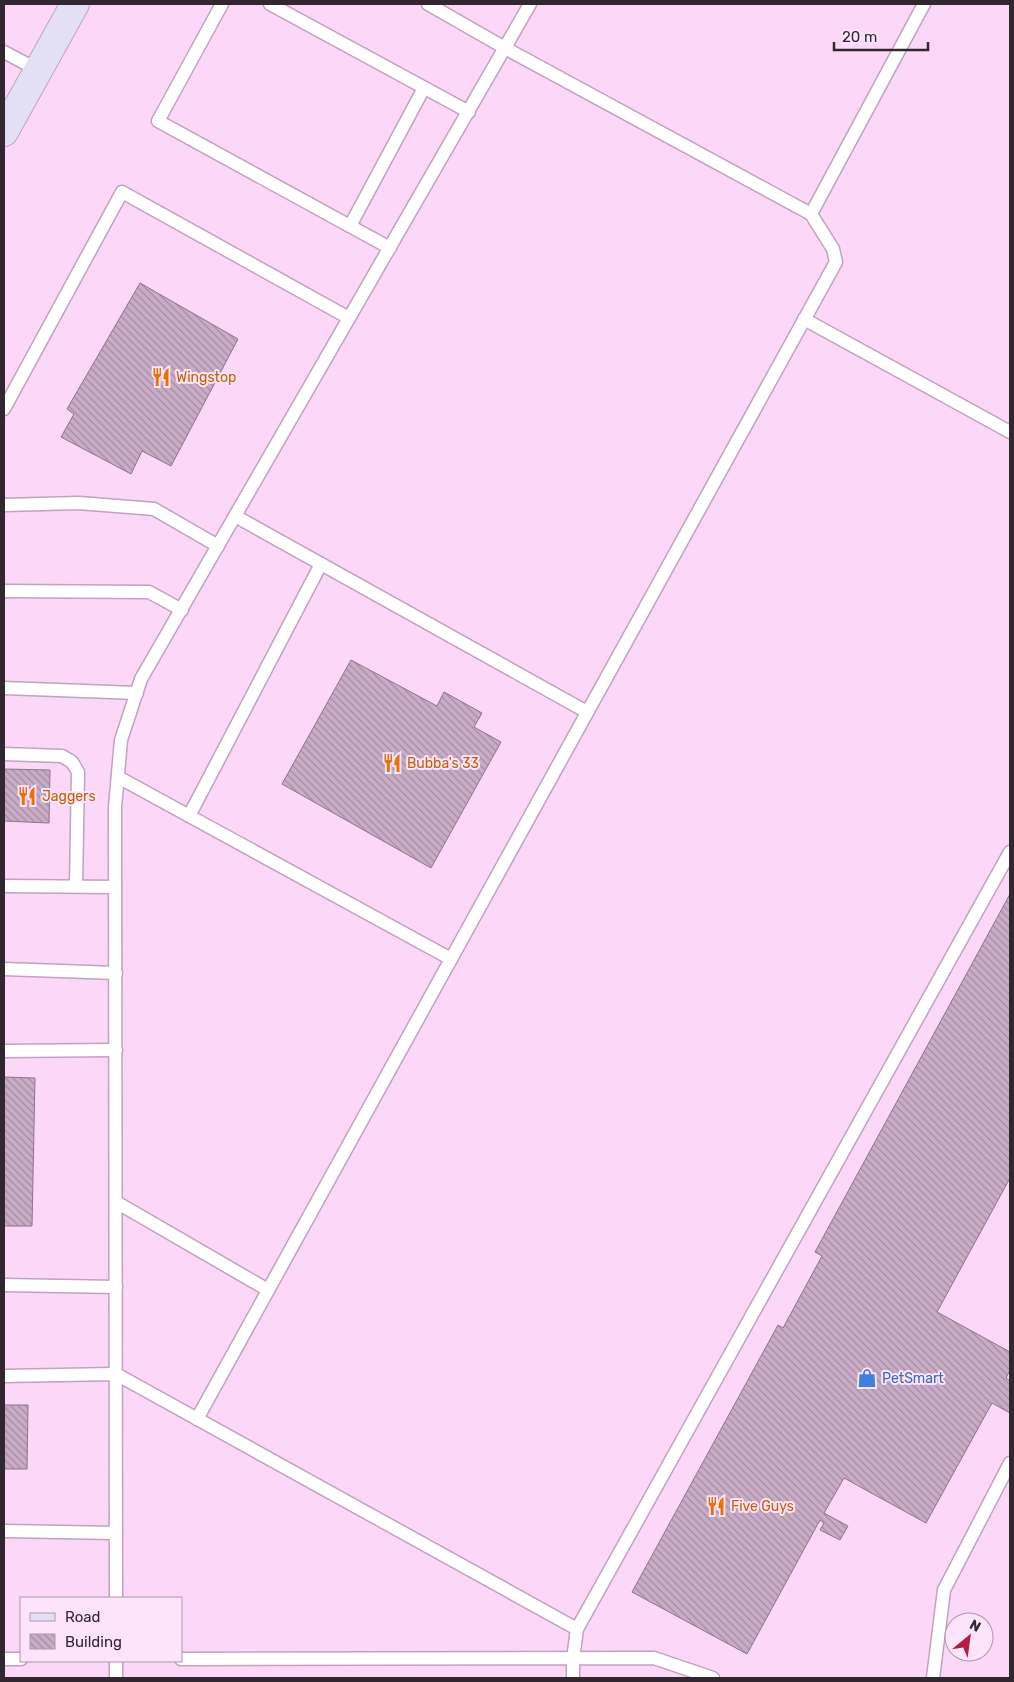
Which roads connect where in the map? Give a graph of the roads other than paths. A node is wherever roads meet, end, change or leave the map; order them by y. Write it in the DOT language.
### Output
graph roads {
  1 [pos="76,4"];
  2 [pos="222,4"];
  3 [pos="270,4"];
  4 [pos="428,4"];
  5 [pos="530,4"];
  6 [pos="924,4"];
  7 [pos="505,48"];
  8 [pos="4,52"];
  9 [pos="38,70"];
  10 [pos="424,88"];
  11 [pos="469,112"];
  12 [pos="4,132"];
  13 [pos="811,214"];
  14 [pos="350,226"];
  15 [pos="390,248"];
  16 [pos="349,318"];
  17 [pos="804,319"];
  18 [pos="4,409"];
  19 [pos="1010,432"];
  20 [pos="4,505"];
  21 [pos="236,516"];
  22 [pos="218,546"];
  23 [pos="321,564"];
  24 [pos="4,592"];
  25 [pos="182,610"];
  26 [pos="4,688"];
  27 [pos="137,693"];
  28 [pos="587,712"];
  29 [pos="4,754"];
  30 [pos="118,778"];
  31 [pos="189,816"];
  32 [pos="1010,852"];
  33 [pos="4,886"];
  34 [pos="76,886"];
  35 [pos="115,887"];
  36 [pos="451,959"];
  37 [pos="4,969"];
  38 [pos="116,973"];
  39 [pos="116,1050"];
  40 [pos="4,1051"];
  41 [pos="116,1202"];
  42 [pos="4,1285"];
  43 [pos="116,1287"];
  44 [pos="268,1290"];
  45 [pos="116,1374"];
  46 [pos="4,1376"];
  47 [pos="197,1419"];
  48 [pos="1010,1463"];
  49 [pos="4,1531"];
  50 [pos="116,1533"];
  51 [pos="116,1597"];
  52 [pos="577,1629"];
  53 [pos="4,1659"];
  54 [pos="20,1659"];
  55 [pos="182,1659"];
  56 [pos="573,1659"];
  57 [pos="116,1662"];
  58 [pos="116,1678"];
  59 [pos="574,1678"];
  60 [pos="713,1678"];
  61 [pos="933,1678"];
  1 -- 9 [label="street"];
  2 -- 14 [label="lane"];
  3 -- 10 [label="lane"];
  4 -- 7 [label="lane"];
  5 -- 7 [label="lane"];
  6 -- 13 [label="lane"];
  7 -- 11 [label="lane"];
  7 -- 13 [label="lane"];
  8 -- 9 [label="lane"];
  9 -- 12 [label="street"];
  10 -- 11 [label="lane"];
  10 -- 14 [label="lane"];
  11 -- 15 [label="lane"];
  13 -- 17 [label="lane"];
  14 -- 15 [label="lane"];
  15 -- 16 [label="lane"];
  16 -- 18 [label="lane"];
  16 -- 21 [label="lane"];
  17 -- 19 [label="lane"];
  17 -- 28 [label="lane"];
  20 -- 22 [label="lane"];
  21 -- 22 [label="lane"];
  21 -- 23 [label="lane"];
  22 -- 25 [label="lane"];
  23 -- 28 [label="lane"];
  23 -- 31 [label="lane"];
  24 -- 25 [label="lane"];
  25 -- 27 [label="lane"];
  26 -- 27 [label="lane"];
  27 -- 30 [label="lane"];
  28 -- 36 [label="lane"];
  29 -- 34 [label="lane"];
  30 -- 31 [label="lane"];
  30 -- 35 [label="lane"];
  31 -- 36 [label="lane"];
  32 -- 52 [label="lane"];
  33 -- 34 [label="lane"];
  34 -- 35 [label="lane"];
  35 -- 38 [label="lane"];
  36 -- 44 [label="lane"];
  37 -- 38 [label="lane"];
  38 -- 39 [label="lane"];
  39 -- 40 [label="lane"];
  39 -- 41 [label="lane"];
  41 -- 43 [label="lane"];
  41 -- 44 [label="lane"];
  42 -- 43 [label="lane"];
  43 -- 45 [label="lane"];
  44 -- 47 [label="lane"];
  45 -- 46 [label="lane"];
  45 -- 47 [label="lane"];
  45 -- 50 [label="lane"];
  47 -- 52 [label="lane"];
  48 -- 61 [label="lane"];
  49 -- 50 [label="lane"];
  50 -- 51 [label="lane"];
  52 -- 56 [label="lane"];
  53 -- 54 [label="lane"];
  55 -- 56 [label="lane"];
  56 -- 59 [label="lane"];
  56 -- 60 [label="lane"];
  57 -- 58 [label="lane"];
}
